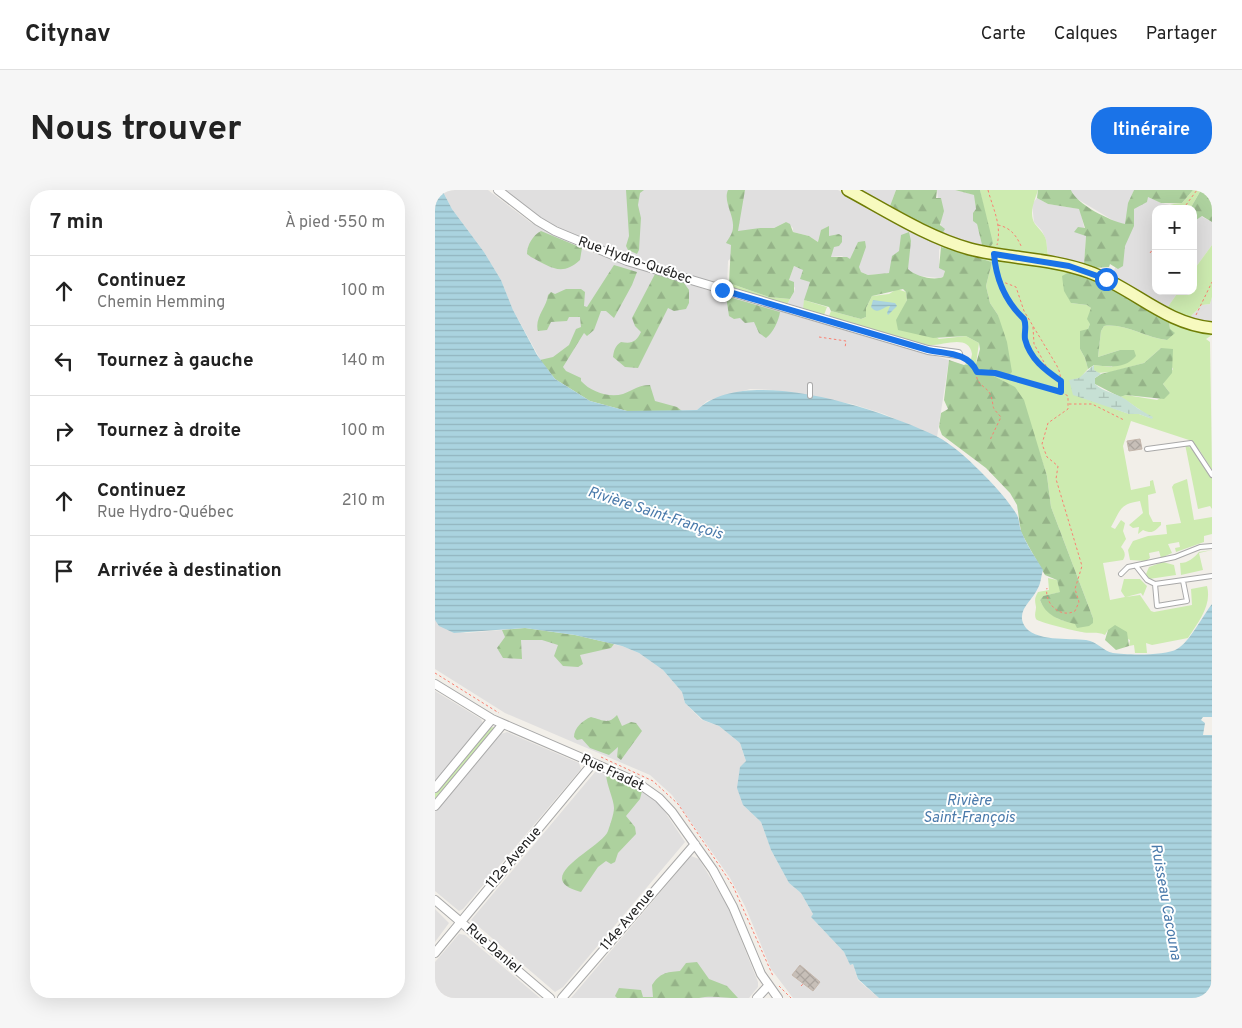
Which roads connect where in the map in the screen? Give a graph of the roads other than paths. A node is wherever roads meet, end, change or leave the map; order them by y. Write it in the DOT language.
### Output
graph roads {
  1 [pos="498,190"];
  2 [pos="848,190"];
  3 [pos="1212,328"];
  4 [pos="958,354"];
  5 [pos="810,385"];
  6 [pos="810,396"];
  7 [pos="1147,449"];
  8 [pos="1212,475"];
  9 [pos="1212,546"];
  10 [pos="1136,566"];
  11 [pos="1121,574"];
  12 [pos="1212,576"];
  13 [pos="1183,581"];
  14 [pos="1155,584"];
  15 [pos="435,684"];
  16 [pos="492,719"];
  17 [pos="503,724"];
  18 [pos="593,763"];
  19 [pos="435,788"];
  20 [pos="435,806"];
  21 [pos="695,844"];
  22 [pos="435,900"];
  23 [pos="460,921"];
  24 [pos="435,953"];
  25 [pos="768,986"];
  26 [pos="550,998"];
  27 [pos="562,998"];
  28 [pos="757,998"];
  29 [pos="778,998"];
  1 -- 4 [label="street, Rue Hydro-Québec"];
  2 -- 3 [label="street"];
  5 -- 6 [label="lane"];
  7 -- 8 [label="lane"];
  9 -- 10 [label="lane"];
  10 -- 11 [label="lane"];
  10 -- 14 [label="lane"];
  12 -- 13 [label="lane"];
  13 -- 14 [label="lane"];
  13 -- 14 [label="lane"];
  15 -- 16 [label="street, Rue Fradet"];
  16 -- 17 [label="street, Rue Fradet"];
  16 -- 19 [label="street"];
  17 -- 18 [label="street, Rue Fradet"];
  17 -- 20 [label="street"];
  18 -- 21 [label="street, Rue Fradet"];
  18 -- 23 [label="street, 112e Avenue"];
  21 -- 25 [label="street, Rue Fradet"];
  21 -- 27 [label="street, 114e Avenue"];
  22 -- 23 [label="street, Rue Daniel"];
  23 -- 24 [label="street, 112e Avenue"];
  23 -- 26 [label="street, Rue Daniel"];
  25 -- 28 [label="street"];
  25 -- 29 [label="street, Rue Fradet"];
}
